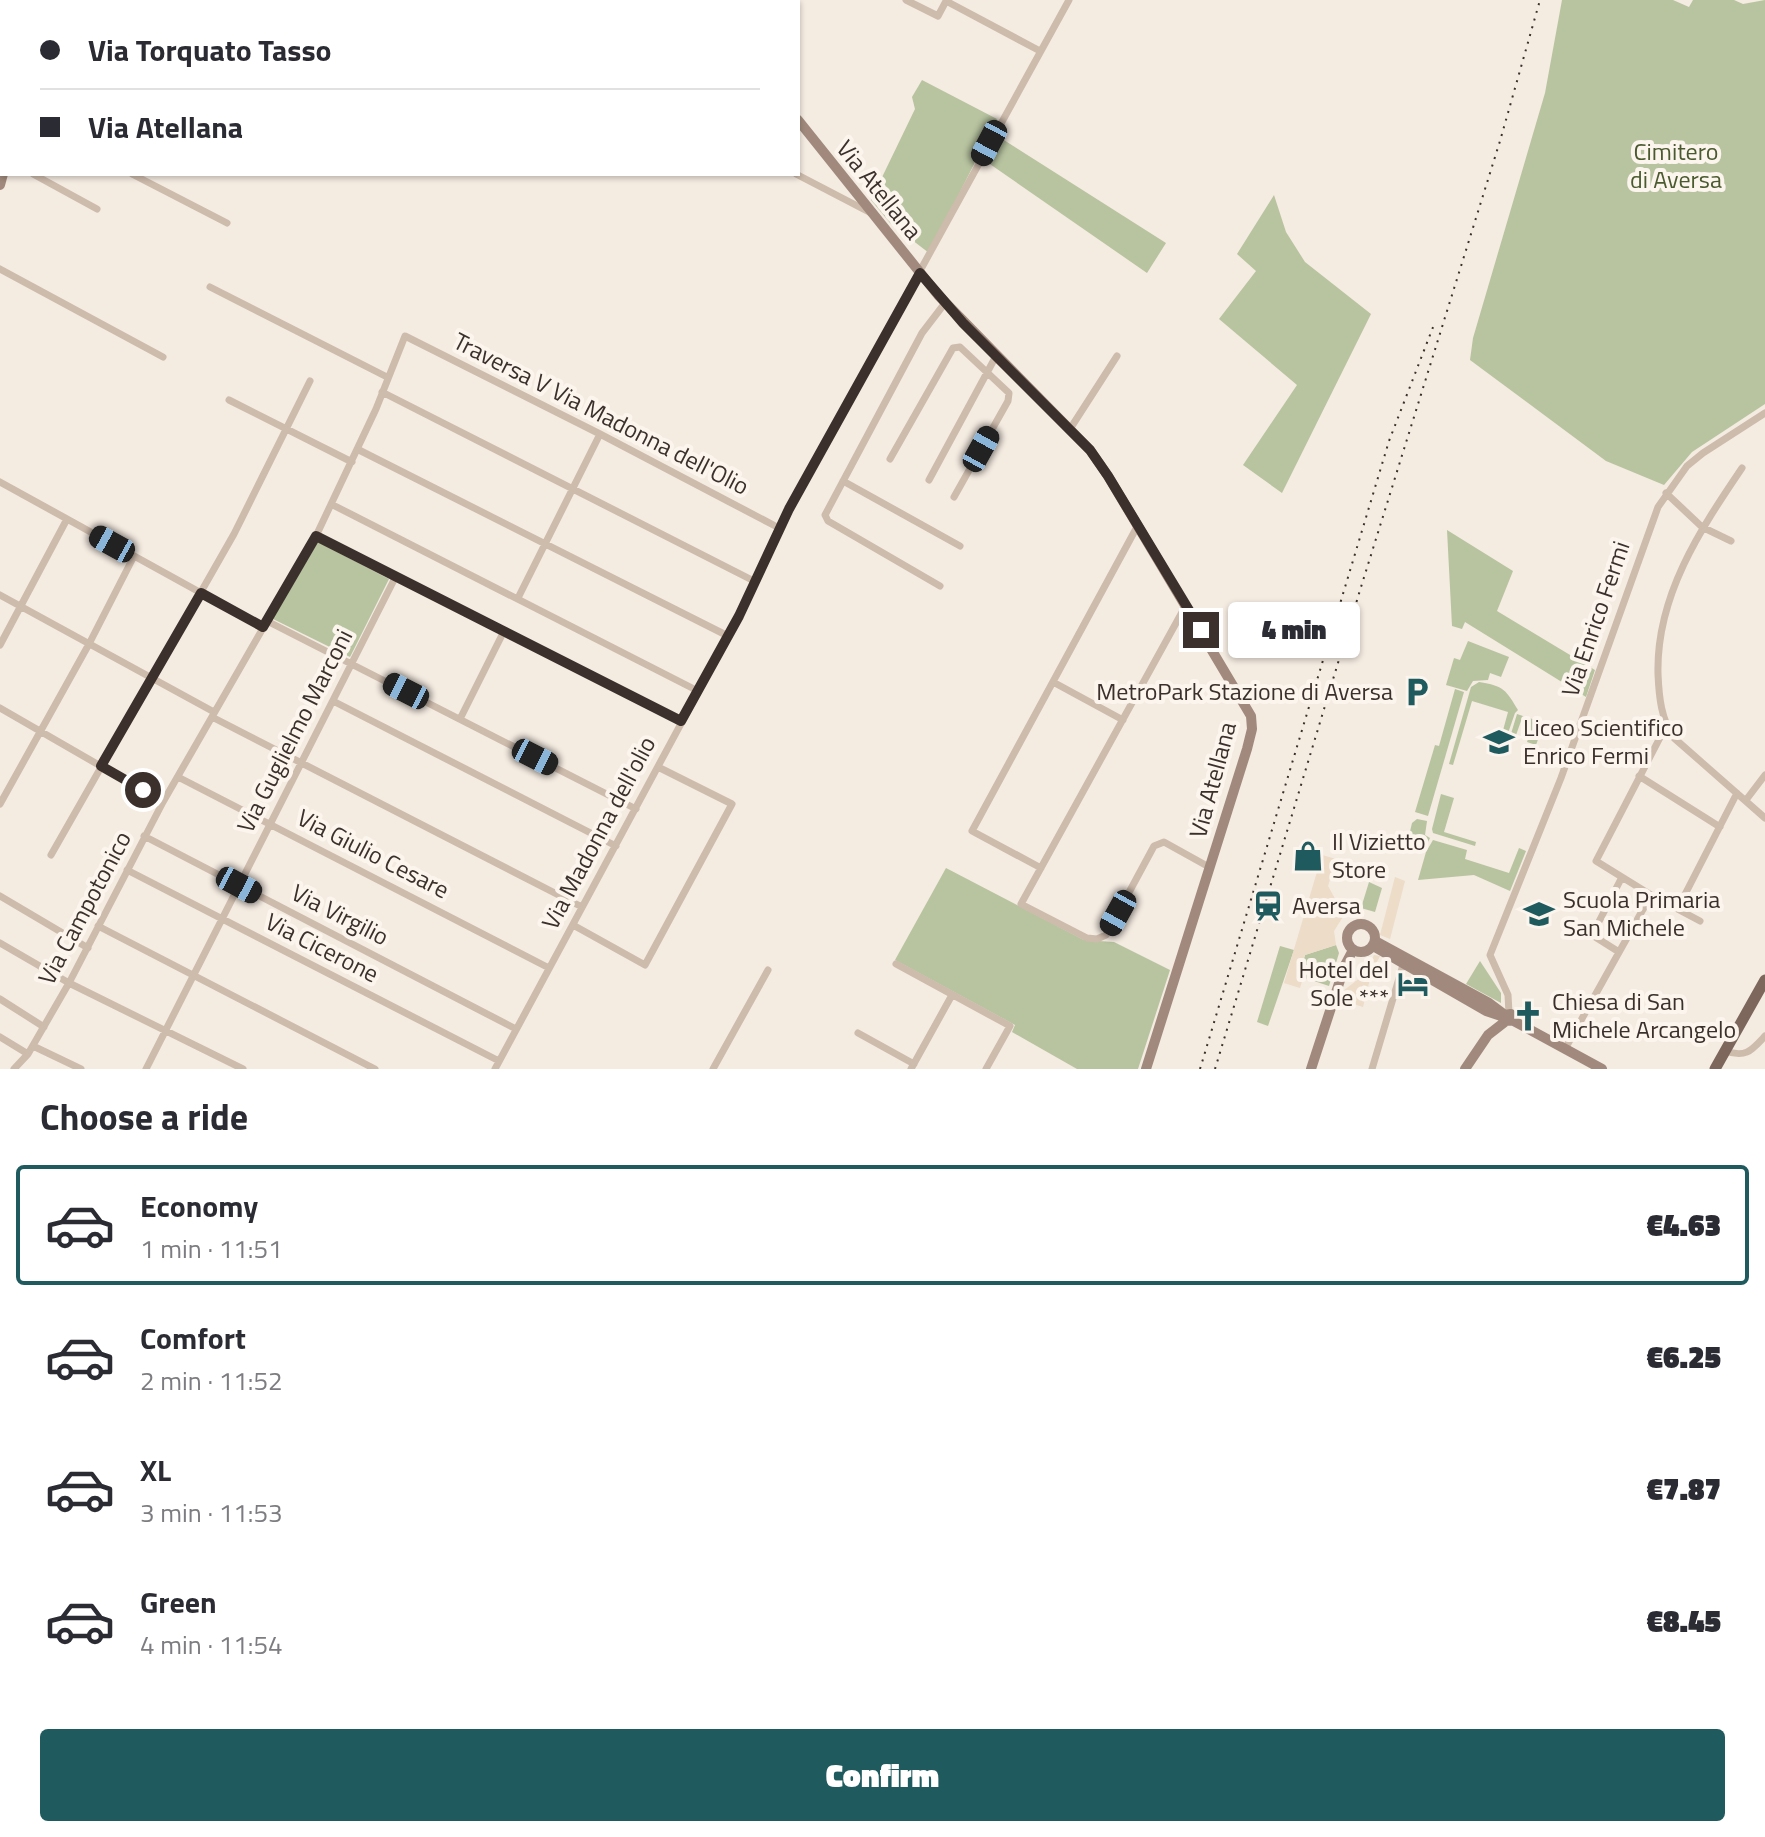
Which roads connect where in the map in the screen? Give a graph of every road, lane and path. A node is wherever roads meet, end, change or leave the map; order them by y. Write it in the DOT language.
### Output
graph roads {
  1 [pos="906,0"];
  2 [pos="946,0"];
  3 [pos="1069,0"];
  4 [pos="1040,51"];
  5 [pos="800,123"];
  6 [pos="37,176"];
  7 [pos="136,176"];
  8 [pos="800,176"];
  9 [pos="97,209"];
  10 [pos="871,213"];
  11 [pos="227,223"];
  12 [pos="0,269"];
  13 [pos="920,273"];
  14 [pos="210,287"];
  15 [pos="945,303"];
  16 [pos="405,336"];
  17 [pos="996,356"];
  18 [pos="1117,356"];
  19 [pos="163,357"];
  20 [pos="988,372"];
  21 [pos="387,377"];
  22 [pos="310,381"];
  23 [pos="382,392"];
  24 [pos="229,400"];
  25 [pos="1765,413"];
  26 [pos="286,429"];
  27 [pos="1070,429"];
  28 [pos="600,434"];
  29 [pos="357,449"];
  30 [pos="890,459"];
  31 [pos="352,462"];
  32 [pos="1742,468"];
  33 [pos="929,480"];
  34 [pos="843,481"];
  35 [pos="0,482"];
  36 [pos="573,489"];
  37 [pos="1666,493"];
  38 [pos="954,497"];
  39 [pos="331,504"];
  40 [pos="67,519"];
  41 [pos="1138,525"];
  42 [pos="1702,527"];
  43 [pos="779,528"];
  44 [pos="316,536"];
  45 [pos="1731,541"];
  46 [pos="546,544"];
  47 [pos="960,546"];
  48 [pos="134,556"];
  49 [pos="396,576"];
  50 [pos="754,581"];
  51 [pos="940,586"];
  52 [pos="201,593"];
  53 [pos="0,595"];
  54 [pos="518,598"];
  55 [pos="1186,605"];
  56 [pos="20,606"];
  57 [pos="265,624"];
  58 [pos="504,631"];
  59 [pos="728,636"];
  60 [pos="89,644"];
  61 [pos="0,645"];
  62 [pos="352,663"];
  63 [pos="151,678"];
  64 [pos="1053,682"];
  65 [pos="698,691"];
  66 [pos="333,701"];
  67 [pos="0,708"];
  68 [pos="213,715"];
  69 [pos="460,719"];
  70 [pos="1123,720"];
  71 [pos="681,721"];
  72 [pos="1666,726"];
  73 [pos="40,731"];
  74 [pos="301,763"];
  75 [pos="101,766"];
  76 [pos="658,767"];
  77 [pos="1765,775"];
  78 [pos="1639,776"];
  79 [pos="178,777"];
  80 [pos="1737,793"];
  81 [pos="1746,800"];
  82 [pos="163,802"];
  83 [pos="0,804"];
  84 [pos="636,809"];
  85 [pos="1765,818"];
  86 [pos="270,823"];
  87 [pos="1720,827"];
  88 [pos="144,836"];
  89 [pos="616,846"];
  90 [pos="51,855"];
  91 [pos="1209,867"];
  92 [pos="1041,868"];
  93 [pos="127,870"];
  94 [pos="1622,877"];
  95 [pos="239,885"];
  96 [pos="1651,895"];
  97 [pos="0,896"];
  98 [pos="582,907"];
  99 [pos="1678,908"];
  100 [pos="222,919"];
  101 [pos="1700,921"];
  102 [pos="573,925"];
  103 [pos="98,926"];
  104 [pos="0,943"];
  105 [pos="1374,944"];
  106 [pos="88,948"];
  107 [pos="1353,950"];
  108 [pos="1619,952"];
  109 [pos="896,964"];
  110 [pos="1403,965"];
  111 [pos="549,968"];
  112 [pos="768,970"];
  113 [pos="193,976"];
  114 [pos="1765,980"];
  115 [pos="69,983"];
  116 [pos="952,995"];
  117 [pos="0,999"];
  118 [pos="1507,1017"];
  119 [pos="44,1027"];
  120 [pos="166,1029"];
  121 [pos="516,1029"];
  122 [pos="858,1033"];
  123 [pos="1765,1036"];
  124 [pos="0,1037"];
  125 [pos="33,1046"];
  126 [pos="1565,1049"];
  127 [pos="1725,1051"];
  128 [pos="28,1054"];
  129 [pos="497,1065"];
  130 [pos="913,1066"];
  131 [pos="14,1069"];
  132 [pos="81,1069"];
  133 [pos="146,1069"];
  134 [pos="243,1069"];
  135 [pos="375,1069"];
  136 [pos="713,1069"];
  137 [pos="986,1069"];
  138 [pos="1146,1069"];
  139 [pos="1311,1069"];
  140 [pos="1372,1069"];
  141 [pos="1465,1069"];
  142 [pos="1602,1069"];
  143 [pos="1715,1069"];
  1 -- 2 [label="street"];
  2 -- 4 [label="street"];
  3 -- 4 [label="street"];
  4 -- 13 [label="street, Via Madonna dell'olio"];
  5 -- 10 [label="main road, Via Atellana"];
  6 -- 9 [label="street"];
  7 -- 11 [label="street"];
  8 -- 10 [label="street"];
  10 -- 13 [label="main road, Via Atellana"];
  12 -- 19 [label="street"];
  13 -- 15 [label="main road, Via Atellana"];
  13 -- 43 [label="street, Via Madonna dell'olio"];
  14 -- 21 [label="street"];
  15 -- 17 [label="main road, Via Atellana"];
  15 -- 34 [label="street"];
  16 -- 21 [label="street, Via Campotonico"];
  16 -- 28 [label="street, Traversa V Via Madonna dell'Olio"];
  17 -- 20 [label="street"];
  17 -- 27 [label="main road, Via Atellana"];
  18 -- 27 [label="street"];
  20 -- 30 [label="street"];
  20 -- 33 [label="street"];
  20 -- 38 [label="street"];
  21 -- 23 [label="street, Via Campotonico"];
  22 -- 26 [label="street"];
  23 -- 29 [label="street, Via Campotonico"];
  23 -- 36 [label="street"];
  24 -- 26 [label="street"];
  25 -- 37 [label="street, Via Enrico Fermi"];
  26 -- 31 [label="street"];
  26 -- 52 [label="street"];
  27 -- 41 [label="main road, Via Atellana"];
  28 -- 36 [label="street"];
  28 -- 43 [label="street, Traversa V Via Madonna dell'Olio"];
  29 -- 31 [label="street, Via Campotonico"];
  29 -- 46 [label="street"];
  31 -- 39 [label="street, Via Campotonico"];
  32 -- 42 [label="street"];
  34 -- 47 [label="street"];
  34 -- 51 [label="street"];
  35 -- 40 [label="street"];
  36 -- 46 [label="street"];
  36 -- 50 [label="street"];
  37 -- 42 [label="street"];
  37 -- 118 [label="street, Via Enrico Fermi"];
  39 -- 44 [label="street, Via Campotonico"];
  39 -- 54 [label="street"];
  40 -- 48 [label="street"];
  40 -- 56 [label="street"];
  41 -- 55 [label="main road, Via Atellana"];
  41 -- 64 [label="street"];
  42 -- 45 [label="street"];
  42 -- 72 [label="street"];
  43 -- 50 [label="street, Via Madonna dell'olio"];
  44 -- 49 [label="street"];
  44 -- 57 [label="street, Via Campotonico"];
  46 -- 54 [label="street"];
  46 -- 59 [label="street"];
  48 -- 52 [label="street"];
  48 -- 60 [label="street"];
  49 -- 58 [label="street"];
  49 -- 62 [label="street, Via Guglielmo Marconi"];
  50 -- 59 [label="street, Via Madonna dell'olio"];
  52 -- 57 [label="street"];
  52 -- 63 [label="street"];
  53 -- 56 [label="street"];
  54 -- 65 [label="street"];
  55 -- 70 [label="street"];
  55 -- 91 [label="main road, Via Atellana"];
  56 -- 60 [label="street"];
  56 -- 61 [label="street"];
  57 -- 62 [label="street"];
  57 -- 68 [label="street, Via Campotonico"];
  58 -- 69 [label="street"];
  58 -- 71 [label="street"];
  59 -- 65 [label="street, Via Madonna dell'olio"];
  60 -- 63 [label="street"];
  60 -- 73 [label="street"];
  62 -- 66 [label="street, Via Guglielmo Marconi"];
  62 -- 69 [label="street"];
  63 -- 68 [label="street"];
  63 -- 75 [label="street"];
  64 -- 70 [label="street"];
  64 -- 92 [label="street"];
  65 -- 71 [label="street, Via Madonna dell'olio"];
  66 -- 74 [label="street, Via Guglielmo Marconi"];
  66 -- 89 [label="street"];
  67 -- 73 [label="street"];
  68 -- 74 [label="street"];
  68 -- 79 [label="street, Via Campotonico"];
  69 -- 84 [label="street"];
  70 -- 92 [label="street"];
  71 -- 76 [label="street, Via Madonna dell'olio"];
  72 -- 78 [label="street"];
  72 -- 80 [label="street"];
  73 -- 75 [label="street"];
  73 -- 83 [label="street"];
  74 -- 86 [label="street, Via Guglielmo Marconi"];
  74 -- 98 [label="street"];
  75 -- 82 [label="street"];
  75 -- 90 [label="street"];
  76 -- 84 [label="street, Via Madonna dell'olio"];
  76 -- 102 [label="street"];
  77 -- 81 [label="street"];
  78 -- 87 [label="street"];
  78 -- 94 [label="street"];
  79 -- 82 [label="street, Via Campotonico"];
  79 -- 86 [label="street, Via Giulio Cesare"];
  80 -- 81 [label="street"];
  80 -- 87 [label="street"];
  81 -- 85 [label="street"];
  82 -- 88 [label="street, Via Campotonico"];
  84 -- 89 [label="street, Via Madonna dell'olio"];
  86 -- 95 [label="street, Via Guglielmo Marconi"];
  86 -- 111 [label="street, Via Giulio Cesare"];
  87 -- 99 [label="street"];
  88 -- 93 [label="street, Via Campotonico"];
  88 -- 95 [label="street, Via Virgilio"];
  89 -- 98 [label="street, Via Madonna dell'olio"];
  91 -- 92 [label="street"];
  91 -- 138 [label="main road, Via Atellana"];
  93 -- 100 [label="street, Via Cicerone"];
  93 -- 103 [label="street, Via Campotonico"];
  94 -- 96 [label="street"];
  94 -- 108 [label="street"];
  95 -- 100 [label="street, Via Guglielmo Marconi"];
  95 -- 121 [label="street, Via Virgilio"];
  96 -- 99 [label="street"];
  96 -- 108 [label="street"];
  97 -- 106 [label="street"];
  98 -- 102 [label="street, Via Madonna dell'olio"];
  99 -- 101 [label="street"];
  100 -- 113 [label="street, Via Guglielmo Marconi"];
  100 -- 129 [label="street, Via Cicerone"];
  102 -- 111 [label="street, Via Madonna dell'olio"];
  103 -- 106 [label="street, Via Campotonico"];
  103 -- 113 [label="street"];
  104 -- 115 [label="street"];
  105 -- 107 [label="main road"];
  105 -- 107 [label="main road"];
  105 -- 110 [label="main road"];
  105 -- 118 [label="main road"];
  106 -- 115 [label="street, Via Campotonico"];
  107 -- 139 [label="main road"];
  108 -- 126 [label="street"];
  109 -- 116 [label="street"];
  110 -- 118 [label="main road"];
  110 -- 140 [label="street"];
  111 -- 121 [label="street, Via Madonna dell'olio"];
  112 -- 136 [label="street"];
  113 -- 120 [label="street, Via Guglielmo Marconi"];
  113 -- 135 [label="street"];
  114 -- 127 [label="main road"];
  115 -- 119 [label="street, Via Campotonico"];
  115 -- 120 [label="street"];
  116 -- 130 [label="street"];
  116 -- 137 [label="street"];
  117 -- 119 [label="street"];
  118 -- 126 [label="main road"];
  118 -- 141 [label="main road"];
  119 -- 125 [label="street, Via Campotonico"];
  120 -- 133 [label="street, Via Guglielmo Marconi"];
  120 -- 134 [label="street"];
  121 -- 129 [label="street, Via Madonna dell'olio"];
  122 -- 130 [label="street"];
  123 -- 127 [label="street"];
  124 -- 128 [label="street"];
  125 -- 128 [label="street, Via Campotonico"];
  125 -- 132 [label="street"];
  126 -- 142 [label="main road"];
  127 -- 143 [label="main road"];
  128 -- 131 [label="street, Via Campotonico"];
}
